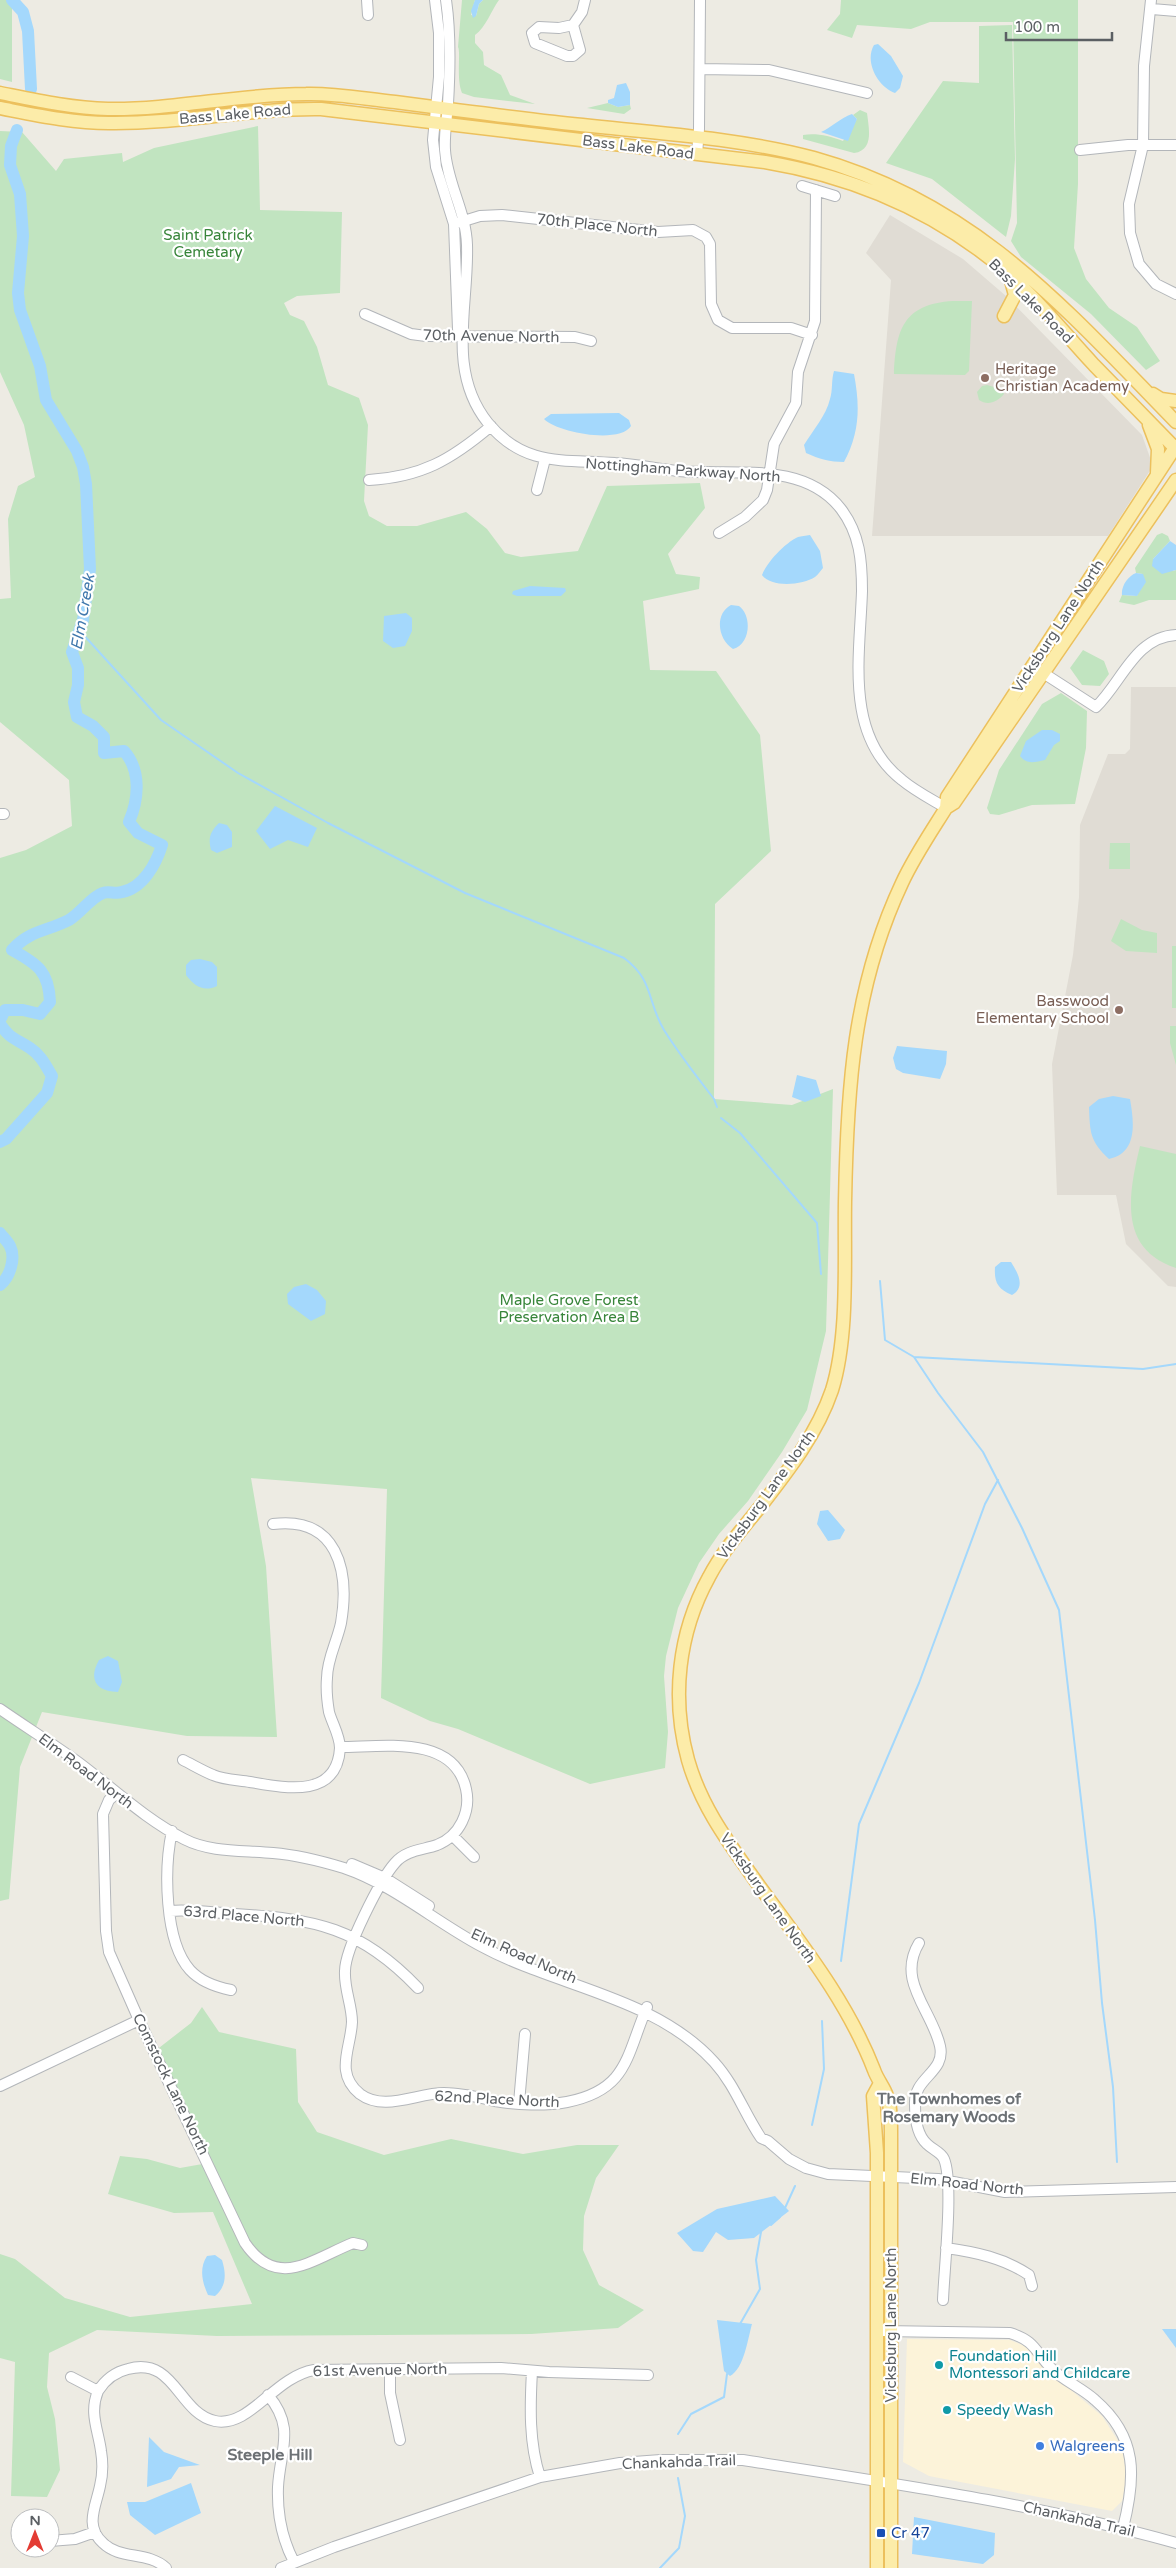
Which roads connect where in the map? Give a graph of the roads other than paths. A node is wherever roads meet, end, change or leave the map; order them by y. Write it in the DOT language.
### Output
graph roads {
  1 [pos="367,0"];
  2 [pos="435,0"];
  3 [pos="446,0"];
  4 [pos="585,0"];
  5 [pos="700,0"];
  6 [pos="1152,5"];
  7 [pos="1176,11"];
  8 [pos="368,15"];
  9 [pos="573,25"];
  10 [pos="700,69"];
  11 [pos="1,93"];
  12 [pos="866,94"];
  13 [pos="0,108"];
  14 [pos="442,108"];
  15 [pos="440,123"];
  16 [pos="699,138"];
  17 [pos="1144,145"];
  18 [pos="1176,145"];
  19 [pos="1080,150"];
  20 [pos="697,154"];
  21 [pos="802,186"];
  22 [pos="816,190"];
  23 [pos="835,196"];
  24 [pos="465,221"];
  25 [pos="454,224"];
  26 [pos="1009,274"];
  27 [pos="1176,294"];
  28 [pos="1040,306"];
  29 [pos="365,314"];
  30 [pos="812,335"];
  31 [pos="461,337"];
  32 [pos="591,341"];
  33 [pos="1140,386"];
  34 [pos="1176,401"];
  35 [pos="1148,420"];
  36 [pos="1176,422"];
  37 [pos="491,426"];
  38 [pos="1176,447"];
  39 [pos="545,459"];
  40 [pos="769,473"];
  41 [pos="1156,475"];
  42 [pos="369,480"];
  43 [pos="1176,480"];
  44 [pos="536,490"];
  45 [pos="1176,495"];
  46 [pos="1160,502"];
  47 [pos="719,533"];
  48 [pos="1176,635"];
  49 [pos="1032,665"];
  50 [pos="1045,674"];
  51 [pos="946,808"];
  52 [pos="273,1524"];
  53 [pos="0,1709"];
  54 [pos="340,1747"];
  55 [pos="183,1760"];
  56 [pos="116,1794"];
  57 [pos="172,1831"];
  58 [pos="452,1836"];
  59 [pos="474,1857"];
  60 [pos="384,1881"];
  61 [pos="170,1910"];
  62 [pos="354,1938"];
  63 [pos="919,1943"];
  64 [pos="418,1988"];
  65 [pos="231,1990"];
  66 [pos="645,2010"];
  67 [pos="139,2020"];
  68 [pos="525,2034"];
  69 [pos="880,2085"];
  70 [pos="0,2086"];
  71 [pos="519,2103"];
  72 [pos="876,2177"];
  73 [pos="891,2177"];
  74 [pos="946,2180"];
  75 [pos="1176,2187"];
  76 [pos="362,2245"];
  77 [pos="946,2248"];
  78 [pos="1032,2286"];
  79 [pos="943,2300"];
  80 [pos="884,2331"];
  81 [pos="390,2369"];
  82 [pos="532,2371"];
  83 [pos="648,2375"];
  84 [pos="72,2377"];
  85 [pos="98,2392"];
  86 [pos="268,2395"];
  87 [pos="400,2440"];
  88 [pos="540,2477"];
  89 [pos="876,2482"];
  90 [pos="891,2485"];
  91 [pos="1123,2528"];
  92 [pos="95,2532"];
  93 [pos="60,2540"];
  94 [pos="1176,2543"];
  95 [pos="294,2562"];
  96 [pos="166,2568"];
  97 [pos="282,2568"];
  98 [pos="877,2568"];
  99 [pos="891,2568"];
  1 -- 8 [label="street"];
  2 -- 14 [label="street, Nottingham Parkway North"];
  3 -- 14 [label="street, Nottingham Parkway North"];
  4 -- 9 [label="street"];
  5 -- 10 [label="street"];
  6 -- 7 [label="street"];
  6 -- 17 [label="street"];
  9 -- 9 [label="street"];
  10 -- 12 [label="street"];
  10 -- 16 [label="street"];
  11 -- 14 [label="main road, Bass Lake Road"];
  13 -- 15 [label="main road, Bass Lake Road"];
  14 -- 15 [label="street, Nottingham Parkway North"];
  14 -- 16 [label="main road, Bass Lake Road"];
  15 -- 20 [label="main road, Bass Lake Road"];
  15 -- 24 [label="street, Nottingham Parkway North"];
  15 -- 25 [label="street, Nottingham Parkway North"];
  16 -- 20 [label="street"];
  16 -- 33 [label="main road, Bass Lake Road"];
  17 -- 18 [label="street"];
  17 -- 19 [label="street"];
  17 -- 27 [label="street"];
  20 -- 26 [label="main road, Bass Lake Road"];
  21 -- 22 [label="street"];
  22 -- 23 [label="street"];
  22 -- 30 [label="street"];
  24 -- 25 [label="street, 70th Place North"];
  24 -- 30 [label="street, 70th Place North"];
  24 -- 31 [label="street, Nottingham Parkway North"];
  25 -- 31 [label="street, Nottingham Parkway North"];
  26 -- 28 [label="main road, Bass Lake Road"];
  26 -- 28 [label="main road"];
  28 -- 35 [label="main road, Bass Lake Road"];
  29 -- 31 [label="street, 70th Avenue North"];
  30 -- 40 [label="street"];
  31 -- 32 [label="street, 70th Avenue North"];
  31 -- 37 [label="street, Nottingham Parkway North"];
  33 -- 34 [label="main road"];
  33 -- 36 [label="main road, Bass Lake Road"];
  35 -- 38 [label="main road, Bass Lake Road"];
  35 -- 41 [label="main road"];
  37 -- 39 [label="street, Nottingham Parkway North"];
  37 -- 42 [label="street"];
  38 -- 41 [label="main road, Vicksburg Lane North"];
  39 -- 40 [label="street, Nottingham Parkway North"];
  39 -- 44 [label="street"];
  40 -- 47 [label="street"];
  40 -- 51 [label="street, Nottingham Parkway North"];
  41 -- 49 [label="main road, Vicksburg Lane North"];
  43 -- 46 [label="main road, Vicksburg Lane North"];
  45 -- 46 [label="main road"];
  46 -- 50 [label="main road, Vicksburg Lane North"];
  48 -- 50 [label="street"];
  49 -- 50 [label="street"];
  49 -- 51 [label="main road, Vicksburg Lane North"];
  50 -- 51 [label="main road, Vicksburg Lane North"];
  51 -- 69 [label="main road, Vicksburg Lane North"];
  52 -- 54 [label="street"];
  53 -- 56 [label="street, Elm Road North"];
  54 -- 55 [label="street"];
  54 -- 58 [label="street"];
  56 -- 57 [label="street, Elm Road North"];
  56 -- 67 [label="street, Comstock Lane North"];
  57 -- 60 [label="street, Elm Road North"];
  57 -- 61 [label="street"];
  58 -- 59 [label="street"];
  58 -- 60 [label="street"];
  60 -- 62 [label="street"];
  60 -- 66 [label="street, Elm Road North"];
  61 -- 62 [label="street, 63rd Place North"];
  61 -- 65 [label="street"];
  62 -- 64 [label="street, 63rd Place North"];
  62 -- 71 [label="street, 62nd Place North"];
  63 -- 74 [label="street"];
  66 -- 71 [label="street, 62nd Place North"];
  66 -- 72 [label="street, Elm Road North"];
  67 -- 70 [label="street"];
  67 -- 76 [label="street, Comstock Lane North"];
  68 -- 71 [label="street"];
  69 -- 72 [label="main road, Vicksburg Lane North"];
  69 -- 73 [label="main road, Vicksburg Lane North"];
  72 -- 73 [label="street, Elm Road North"];
  72 -- 80 [label="main road, Vicksburg Lane North"];
  73 -- 74 [label="street, Elm Road North"];
  73 -- 80 [label="main road, Vicksburg Lane North"];
  74 -- 75 [label="street, Elm Road North"];
  74 -- 77 [label="street"];
  77 -- 78 [label="street"];
  77 -- 79 [label="street"];
  80 -- 89 [label="main road, Vicksburg Lane North"];
  80 -- 90 [label="main road, Vicksburg Lane North"];
  80 -- 91 [label="street"];
  81 -- 82 [label="street, 61st Avenue North"];
  81 -- 86 [label="street, 61st Avenue North"];
  81 -- 87 [label="street"];
  82 -- 83 [label="street, 61st Avenue North"];
  82 -- 88 [label="street"];
  84 -- 85 [label="street"];
  85 -- 86 [label="street, 61st Avenue North"];
  85 -- 92 [label="street"];
  86 -- 95 [label="street"];
  88 -- 89 [label="street, Chankahda Trail"];
  88 -- 95 [label="street, Chankahda Trail"];
  89 -- 90 [label="street, Chankahda Trail"];
  89 -- 98 [label="main road, Vicksburg Lane North"];
  90 -- 91 [label="street, Chankahda Trail"];
  90 -- 99 [label="main road, Vicksburg Lane North"];
  91 -- 94 [label="street, Chankahda Trail"];
  92 -- 93 [label="street"];
  92 -- 96 [label="street"];
  95 -- 97 [label="street, Chankahda Trail"];
}
